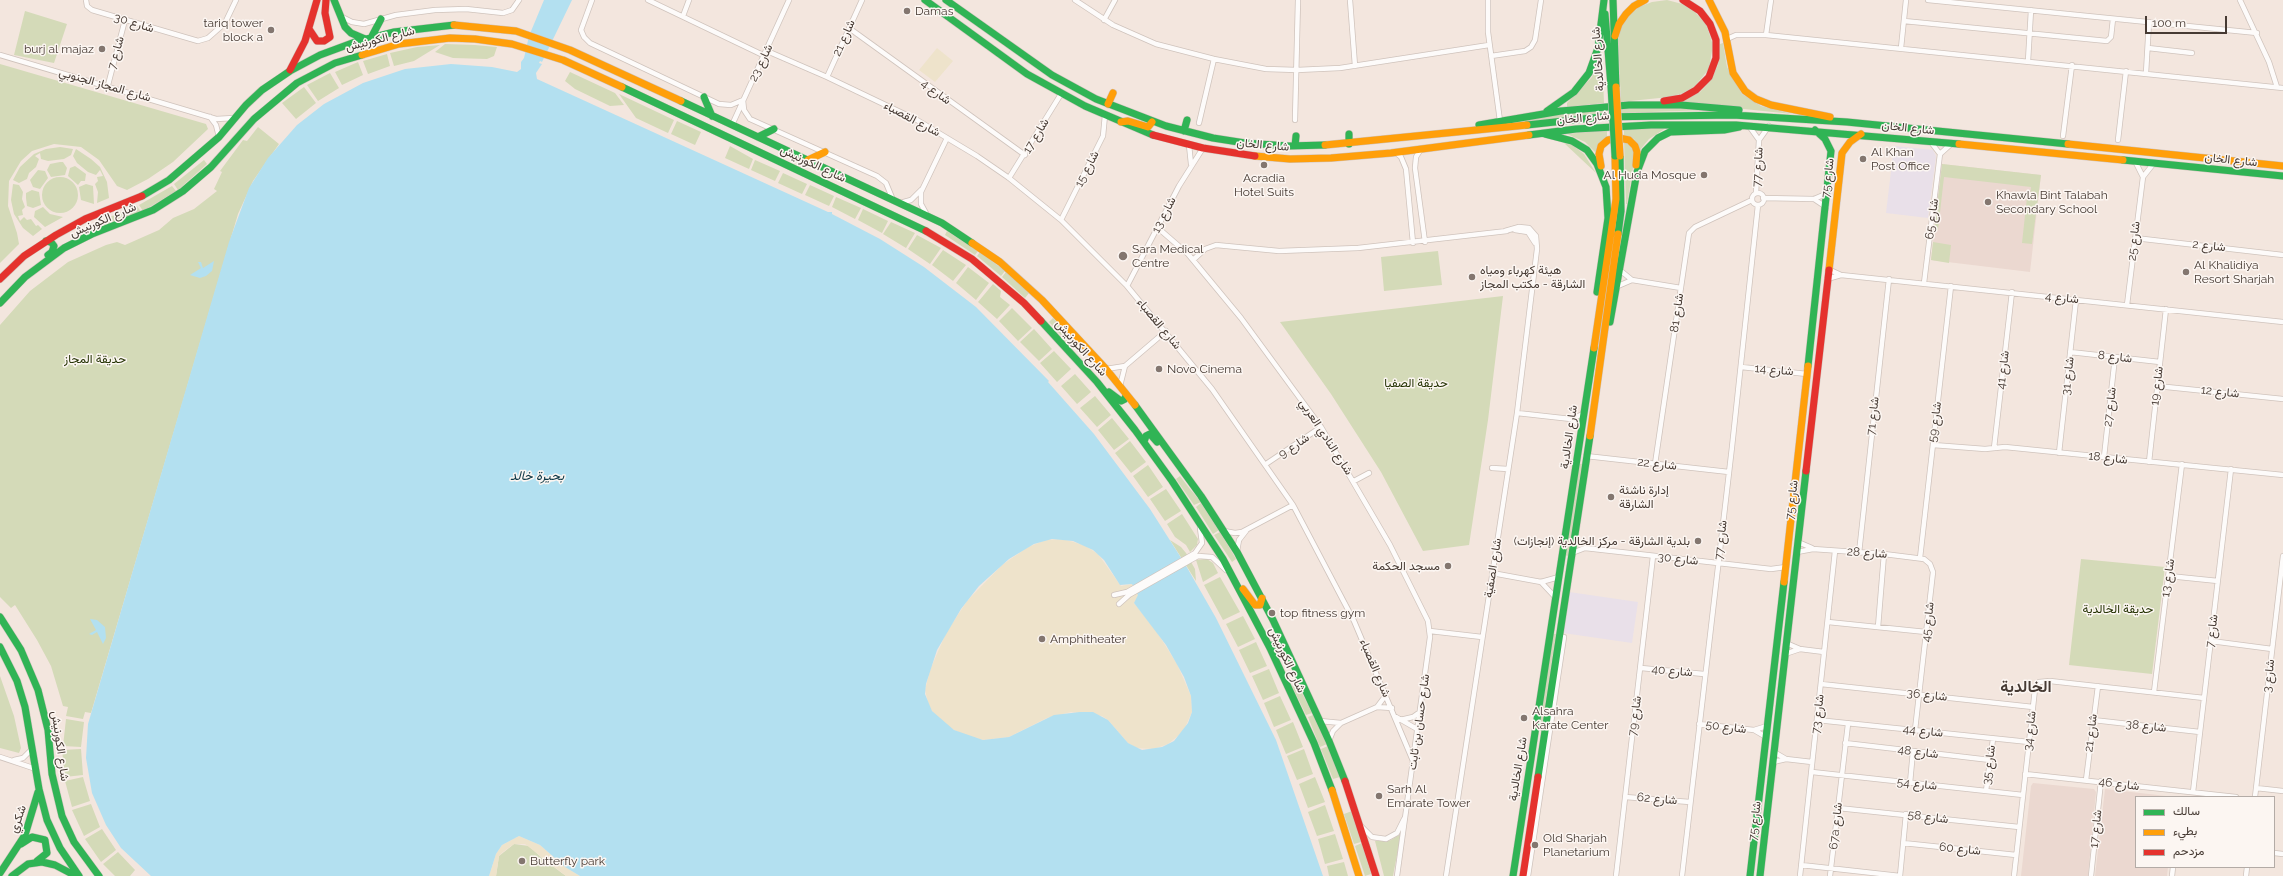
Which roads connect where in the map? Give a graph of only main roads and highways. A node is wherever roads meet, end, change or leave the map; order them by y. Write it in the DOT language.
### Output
graph roads {
  1 [pos="317,0"];
  2 [pos="326,0"];
  3 [pos="334,0"];
  4 [pos="925,0"];
  5 [pos="946,0"];
  6 [pos="1604,0"];
  7 [pos="1613,0"];
  8 [pos="1646,0"];
  9 [pos="1683,0"];
  10 [pos="1709,0"];
  11 [pos="381,19"];
  12 [pos="309,29"];
  13 [pos="368,38"];
  14 [pos="1613,42"];
  15 [pos="290,71"];
  16 [pos="1613,87"];
  17 [pos="1113,94"];
  18 [pos="704,97"];
  19 [pos="1108,104"];
  20 [pos="1636,105"];
  21 [pos="1537,115"];
  22 [pos="712,116"];
  23 [pos="1775,116"];
  24 [pos="1187,120"];
  25 [pos="1823,120"];
  26 [pos="1118,122"];
  27 [pos="1152,122"];
  28 [pos="1847,122"];
  29 [pos="1746,125"];
  30 [pos="1792,128"];
  31 [pos="774,129"];
  32 [pos="1815,130"];
  33 [pos="1184,131"];
  34 [pos="1541,133"];
  35 [pos="1349,134"];
  36 [pos="1439,134"];
  37 [pos="1861,134"];
  38 [pos="1296,136"];
  39 [pos="758,137"];
  40 [pos="1349,144"];
  41 [pos="1295,146"];
  42 [pos="1831,151"];
  43 [pos="825,152"];
  44 [pos="1842,153"];
  45 [pos="1617,156"];
  46 [pos="808,160"];
  47 [pos="2283,166"];
  48 [pos="2283,176"];
  49 [pos="1606,187"];
  50 [pos="1632,196"];
  51 [pos="46,241"];
  52 [pos="1820,254"];
  53 [pos="34,269"];
  54 [pos="0,279"];
  55 [pos="1828,279"];
  56 [pos="0,303"];
  57 [pos="1598,314"];
  58 [pos="1602,348"];
  59 [pos="1808,371"];
  60 [pos="1105,392"];
  61 [pos="1814,392"];
  62 [pos="1126,394"];
  63 [pos="1144,442"];
  64 [pos="1167,448"];
  65 [pos="1790,530"];
  66 [pos="1797,552"];
  67 [pos="1786,567"];
  68 [pos="1792,584"];
  69 [pos="1239,587"];
  70 [pos="1262,598"];
  71 [pos="0,617"];
  72 [pos="0,647"];
  73 [pos="1270,648"];
  74 [pos="1298,672"];
  75 [pos="1766,739"];
  76 [pos="1773,762"];
  77 [pos="39,790"];
  78 [pos="20,846"];
  79 [pos="35,862"];
  80 [pos="0,873"];
  81 [pos="12,876"];
  82 [pos="76,876"];
  83 [pos="79,876"];
  84 [pos="99,876"];
  85 [pos="1359,876"];
  86 [pos="1376,876"];
  87 [pos="1513,876"];
  88 [pos="1523,876"];
  89 [pos="1750,876"];
  90 [pos="1760,876"];
  1 -- 12 [label="main road"];
  2 -- 12 [label="main road"];
  3 -- 13 [label="main road"];
  4 -- 26 [label="main road, شارع الخان"];
  5 -- 19 [label="main road, شارع الخان"];
  6 -- 16 [label="main road, شارع الخالدية"];
  6 -- 21 [label="main road"];
  7 -- 14 [label="main road, شارع الخالدية"];
  8 -- 14 [label="main road"];
  9 -- 20 [label="main road"];
  10 -- 28 [label="main road"];
  11 -- 13 [label="main road"];
  12 -- 15 [label="main road"];
  13 -- 15 [label="main road, شارع الكورنيش"];
  13 -- 22 [label="main road, شارع الكورنيش"];
  14 -- 16 [label="main road, شارع الخالدية"];
  15 -- 51 [label="main road, شارع الكورنيش"];
  16 -- 45 [label="main road, شارع الخالدية, bridge"];
  17 -- 19 [label="main road"];
  18 -- 22 [label="main road"];
  19 -- 27 [label="main road, شارع الخان"];
  20 -- 21 [label="main road"];
  20 -- 23 [label="main road"];
  21 -- 36 [label="main road"];
  22 -- 39 [label="main road, شارع الكورنيش"];
  23 -- 25 [label="main road, شارع الخان"];
  23 -- 36 [label="main road, شارع الخان"];
  24 -- 33 [label="main road"];
  25 -- 28 [label="main road, شارع الخان"];
  25 -- 30 [label="main road"];
  26 -- 27 [label="main road"];
  26 -- 34 [label="main road, شارع الخان"];
  27 -- 33 [label="main road, شارع الخان"];
  28 -- 47 [label="main road, شارع الخان"];
  29 -- 30 [label="main road, شارع الخان"];
  29 -- 34 [label="main road, شارع الخان"];
  29 -- 50 [label="main road"];
  30 -- 32 [label="main road, شارع الخان"];
  31 -- 39 [label="main road"];
  32 -- 37 [label="main road, شارع الخان"];
  32 -- 42 [label="main road, شارع 75"];
  33 -- 41 [label="main road, شارع الخان"];
  34 -- 49 [label="main road"];
  35 -- 40 [label="main road"];
  36 -- 40 [label="main road, شارع الخان"];
  37 -- 44 [label="main road, شارع 75"];
  37 -- 48 [label="main road, شارع الخان"];
  38 -- 41 [label="main road"];
  39 -- 46 [label="main road, شارع الكورنيش"];
  40 -- 41 [label="main road, شارع الخان"];
  42 -- 44 [label="main road"];
  42 -- 52 [label="main road, شارع 75"];
  43 -- 46 [label="main road"];
  44 -- 55 [label="main road, شارع 75"];
  45 -- 57 [label="main road, شارع الخالدية"];
  45 -- 58 [label="main road, شارع الخالدية"];
  46 -- 62 [label="main road, شارع الكورنيش"];
  49 -- 50 [label="main road"];
  49 -- 57 [label="main road"];
  50 -- 58 [label="main road"];
  51 -- 53 [label="main road"];
  51 -- 54 [label="main road, شارع الكورنيش"];
  52 -- 55 [label="main road"];
  52 -- 59 [label="main road, شارع 75"];
  53 -- 56 [label="main road, شارع الكورنيش"];
  53 -- 60 [label="main road, شارع الكورنيش"];
  55 -- 61 [label="main road, شارع 75"];
  57 -- 87 [label="main road, شارع الخالدية"];
  58 -- 88 [label="main road, شارع الخالدية"];
  59 -- 61 [label="main road"];
  59 -- 65 [label="main road, شارع 75"];
  60 -- 62 [label="main road"];
  60 -- 63 [label="main road, شارع الكورنيش"];
  61 -- 66 [label="main road, شارع 75"];
  62 -- 64 [label="main road, شارع الكورنيش"];
  63 -- 64 [label="main road"];
  63 -- 69 [label="main road, شارع الكورنيش"];
  64 -- 70 [label="main road, شارع الكورنيش"];
  65 -- 66 [label="main road"];
  65 -- 67 [label="main road, شارع 75"];
  66 -- 68 [label="main road, شارع 75"];
  67 -- 68 [label="main road"];
  67 -- 75 [label="main road, شارع 75"];
  68 -- 76 [label="main road, شارع 75"];
  69 -- 70 [label="main road"];
  69 -- 73 [label="main road, شارع الكورنيش"];
  70 -- 74 [label="main road, شارع الكورنيش"];
  71 -- 84 [label="main road, شارع الكورنيش"];
  72 -- 77 [label="main road"];
  73 -- 74 [label="main road"];
  73 -- 85 [label="main road, شارع الكورنيش"];
  74 -- 86 [label="main road, شارع الكورنيش"];
  75 -- 76 [label="main road"];
  75 -- 89 [label="main road, شارع 75"];
  76 -- 90 [label="main road, شارع 75"];
  77 -- 78 [label="main road, شكري"];
  77 -- 83 [label="main road"];
  78 -- 79 [label="main road"];
  78 -- 80 [label="main road, شكري"];
  79 -- 81 [label="main road"];
  79 -- 82 [label="main road"];
}
